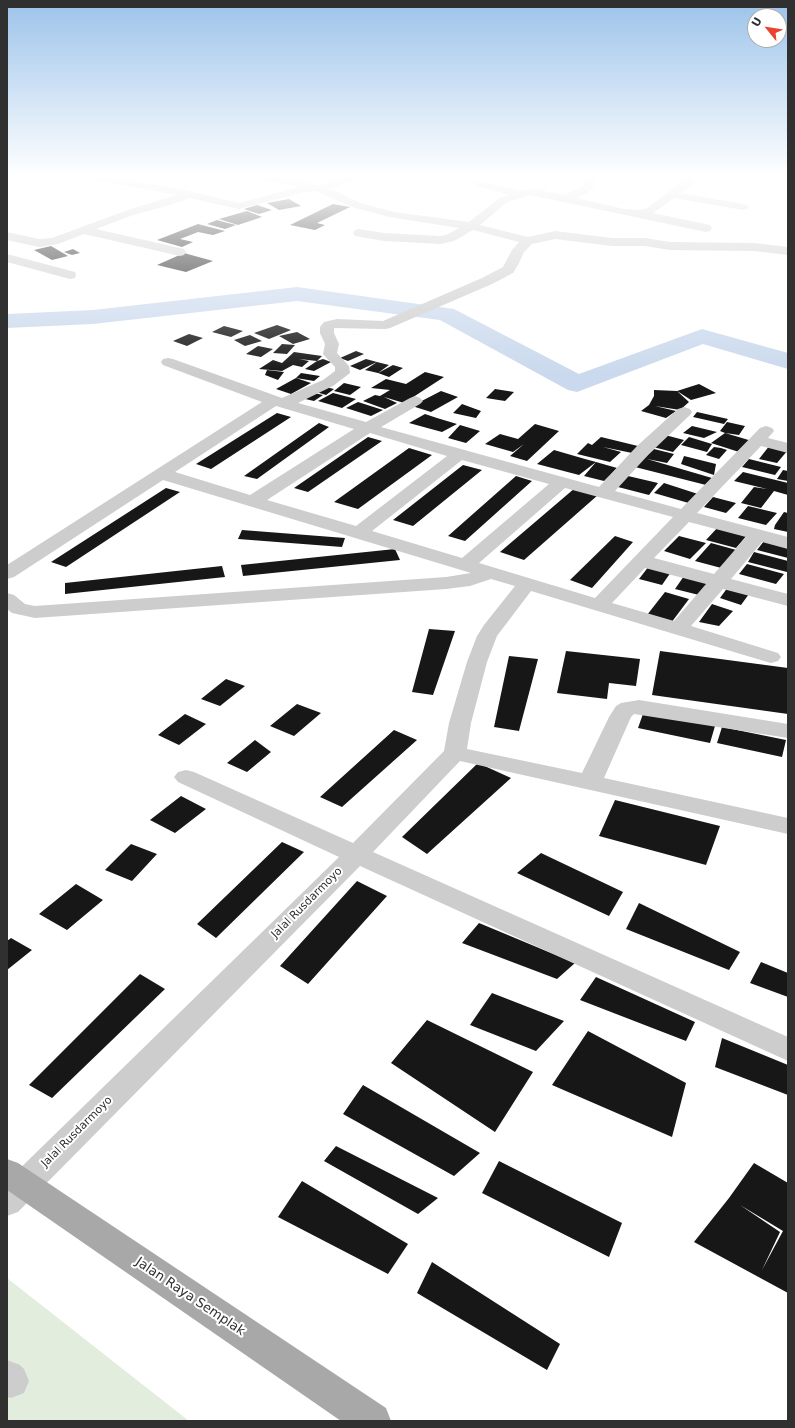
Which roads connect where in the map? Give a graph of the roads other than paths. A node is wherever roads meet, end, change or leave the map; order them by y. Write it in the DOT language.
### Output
graph roads {
  1 [pos="16,241"];
  2 [pos="30,241"];
  3 [pos="55,241"];
  4 [pos="130,241"];
  5 [pos="528,241"];
  6 [pos="601,241"];
  7 [pos="781,241"];
  8 [pos="772,248"];
  9 [pos="788,251"];
  10 [pos="180,252"];
  11 [pos="7,255"];
  12 [pos="7,258"];
  13 [pos="70,275"];
  14 [pos="168,362"];
  15 [pos="415,401"];
  16 [pos="279,402"];
  17 [pos="684,412"];
  18 [pos="367,428"];
  19 [pos="788,448"];
  20 [pos="459,454"];
  21 [pos="162,474"];
  22 [pos="561,482"];
  23 [pos="603,493"];
  24 [pos="252,501"];
  25 [pos="685,516"];
  26 [pos="359,533"];
  27 [pos="758,535"];
  28 [pos="788,543"];
  29 [pos="642,561"];
  30 [pos="465,565"];
  31 [pos="7,573"];
  32 [pos="490,573"];
  33 [pos="719,582"];
  34 [pos="527,584"];
  35 [pos="7,599"];
  36 [pos="788,600"];
  37 [pos="599,605"];
  38 [pos="678,629"];
  39 [pos="771,657"];
  40 [pos="788,731"];
  41 [pos="455,753"];
  42 [pos="186,777"];
  43 [pos="590,782"];
  44 [pos="788,826"];
  45 [pos="356,854"];
  46 [pos="788,1050"];
  47 [pos="13,1186"];
  48 [pos="373,1421"];
  1 -- 11 [label="street"];
  2 -- 3 [label="street"];
  4 -- 10 [label="street"];
  5 -- 16 [label="street"];
  6 -- 8 [label="street"];
  7 -- 8 [label="street"];
  8 -- 9 [label="street"];
  12 -- 13 [label="street"];
  14 -- 16 [label="street"];
  15 -- 18 [label="street"];
  16 -- 18 [label="street"];
  16 -- 21 [label="street"];
  17 -- 23 [label="street"];
  18 -- 20 [label="street"];
  18 -- 24 [label="street"];
  19 -- 25 [label="street"];
  20 -- 22 [label="street"];
  20 -- 26 [label="street"];
  21 -- 24 [label="street"];
  21 -- 31 [label="street"];
  22 -- 23 [label="street"];
  22 -- 30 [label="street"];
  23 -- 25 [label="street"];
  24 -- 26 [label="street"];
  25 -- 27 [label="street"];
  25 -- 29 [label="street"];
  26 -- 30 [label="street"];
  27 -- 28 [label="street"];
  27 -- 33 [label="street"];
  29 -- 33 [label="street"];
  29 -- 37 [label="street"];
  30 -- 32 [label="street"];
  32 -- 34 [label="street"];
  32 -- 35 [label="street"];
  33 -- 36 [label="street"];
  33 -- 38 [label="street"];
  34 -- 37 [label="street"];
  34 -- 41 [label="street"];
  37 -- 38 [label="street"];
  38 -- 39 [label="street"];
  40 -- 43 [label="street"];
  41 -- 43 [label="street"];
  41 -- 45 [label="street, Jalal Rusdarmoyo"];
  42 -- 45 [label="street"];
  43 -- 44 [label="street"];
  45 -- 46 [label="street"];
  45 -- 47 [label="street, Jalal Rusdarmoyo"];
  47 -- 48 [label="main road, Jalan Raya Semplak"];
}
